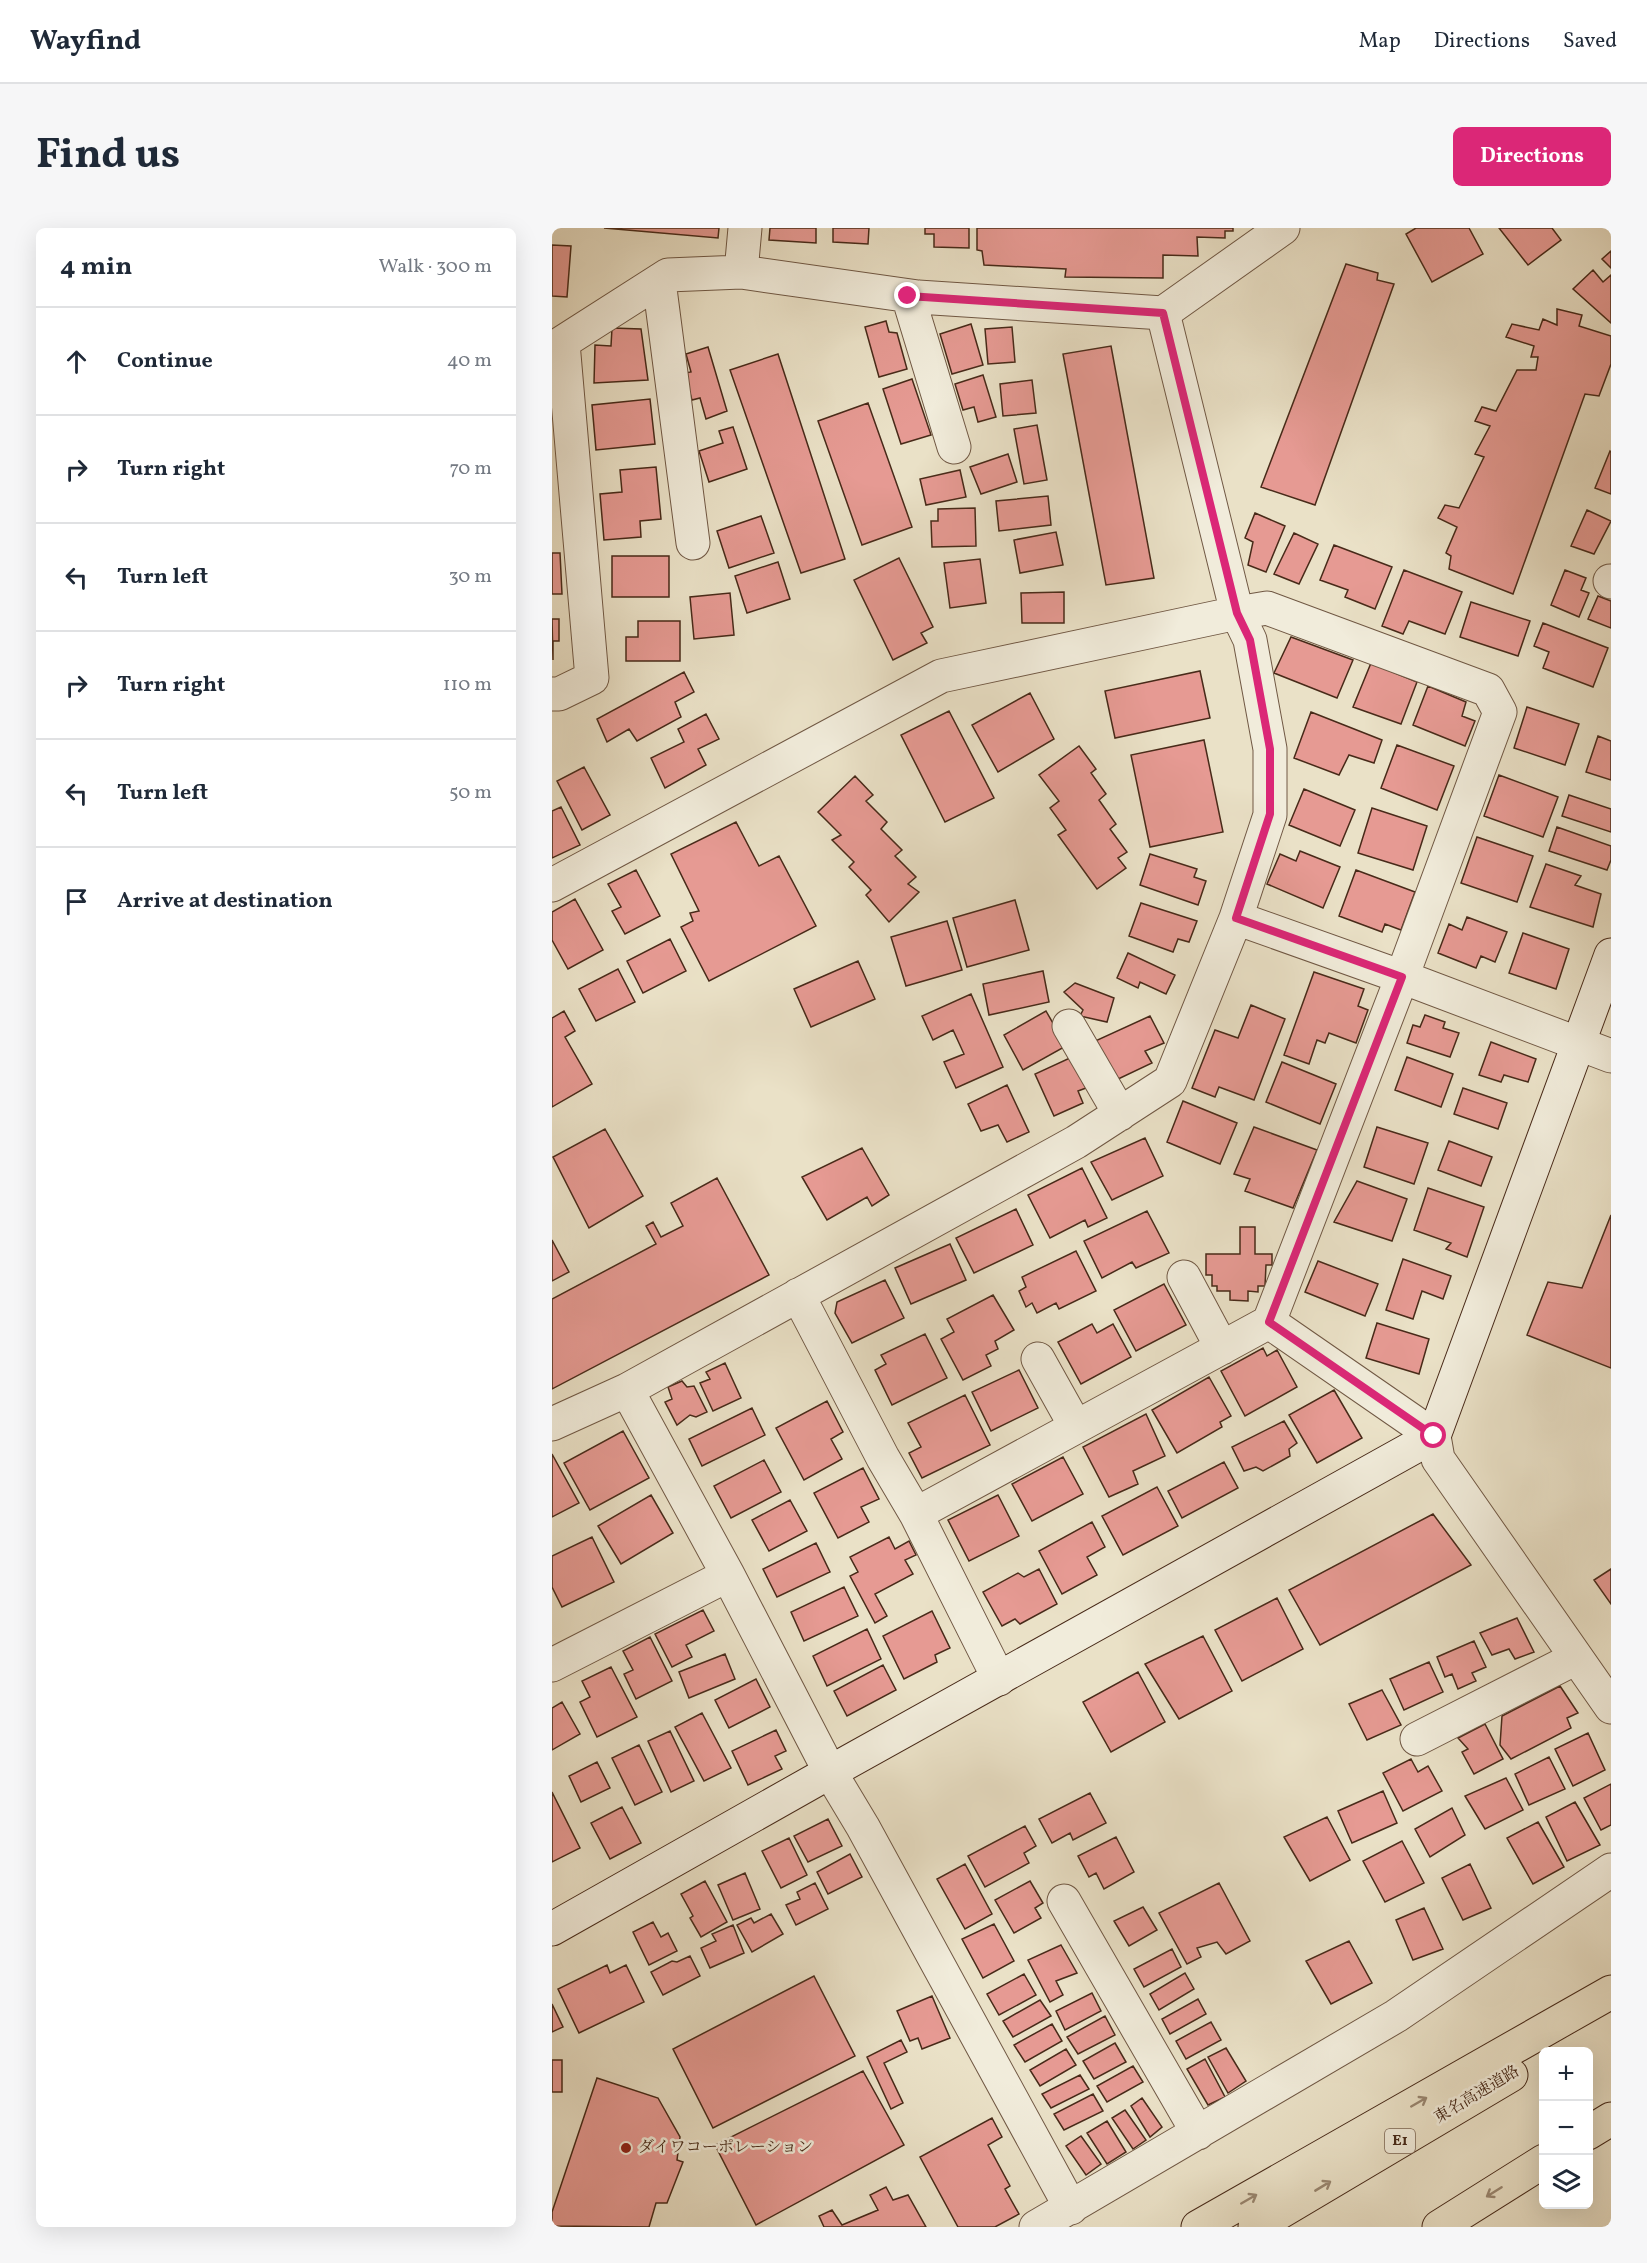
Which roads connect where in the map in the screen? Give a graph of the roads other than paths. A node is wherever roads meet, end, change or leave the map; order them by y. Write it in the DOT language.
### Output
graph roads {
  1 [pos="745,228"];
  2 [pos="1283,228"];
  3 [pos="741,272"];
  4 [pos="659,281"];
  5 [pos="908,296"];
  6 [pos="1163,313"];
  7 [pos="557,346"];
  8 [pos="955,447"];
  9 [pos="693,543"];
  10 [pos="1237,613"];
  11 [pos="552,694"];
  12 [pos="552,885"];
  13 [pos="1236,918"];
  14 [pos="1611,955"];
  15 [pos="1402,977"];
  16 [pos="1069,1026"];
  17 [pos="1578,1045"];
  18 [pos="1611,1056"];
  19 [pos="1120,1114"];
  20 [pos="1184,1277"];
  21 [pos="798,1295"];
  22 [pos="1269,1322"];
  23 [pos="1222,1348"];
  24 [pos="1038,1359"];
  25 [pos="627,1390"];
  26 [pos="552,1424"];
  27 [pos="1076,1427"];
  28 [pos="1434,1436"];
  29 [pos="916,1514"];
  30 [pos="728,1575"];
  31 [pos="1576,1658"];
  32 [pos="552,1665"];
  33 [pos="999,1679"];
  34 [pos="1611,1707"];
  35 [pos="1417,1739"];
  36 [pos="830,1772"];
  37 [pos="1611,1870"];
  38 [pos="1064,1901"];
  39 [pos="552,1929"];
  40 [pos="1611,1992"];
  41 [pos="1611,2008"];
  42 [pos="1554,2047"];
  43 [pos="1539,2057"];
  44 [pos="1611,2119"];
  45 [pos="1593,2130"];
  46 [pos="1198,2133"];
  47 [pos="1539,2164"];
  48 [pos="1071,2208"];
  49 [pos="1036,2227"];
  50 [pos="1198,2227"];
  51 [pos="1255,2227"];
  52 [pos="1438,2227"];
  1 -- 3 [label="street"];
  2 -- 6 [label="street"];
  3 -- 4 [label="street"];
  3 -- 5 [label="street"];
  4 -- 7 [label="street"];
  4 -- 9 [label="street"];
  5 -- 6 [label="street"];
  5 -- 8 [label="street"];
  6 -- 10 [label="street"];
  7 -- 11 [label="street"];
  10 -- 12 [label="street"];
  10 -- 13 [label="street"];
  10 -- 15 [label="street"];
  13 -- 15 [label="street"];
  13 -- 19 [label="street"];
  14 -- 17 [label="street"];
  15 -- 17 [label="street"];
  15 -- 22 [label="street"];
  16 -- 19 [label="street"];
  17 -- 18 [label="street"];
  17 -- 28 [label="street"];
  19 -- 21 [label="street"];
  20 -- 23 [label="street"];
  21 -- 25 [label="street"];
  21 -- 29 [label="street"];
  22 -- 23 [label="street"];
  22 -- 28 [label="street"];
  23 -- 27 [label="street"];
  24 -- 27 [label="street"];
  25 -- 26 [label="street"];
  25 -- 30 [label="street"];
  27 -- 29 [label="street"];
  28 -- 31 [label="street"];
  28 -- 33 [label="street"];
  29 -- 33 [label="street"];
  30 -- 32 [label="street"];
  30 -- 36 [label="street"];
  31 -- 34 [label="street"];
  31 -- 35 [label="street"];
  33 -- 36 [label="street"];
  36 -- 39 [label="street"];
  36 -- 48 [label="street"];
  37 -- 46 [label="street"];
  38 -- 46 [label="street"];
  50 -- 40 [label="highway, one-way"];
  41 -- 42 [label="highway, 東名高速道路 / E1"];
  51 -- 43 [label="highway, 東名高速道路 / E1, one-way"];
  44 -- 45 [label="highway"];
  46 -- 48 [label="street"];
  47 -- 52 [label="highway, one-way"];
  48 -- 49 [label="street"];
}
